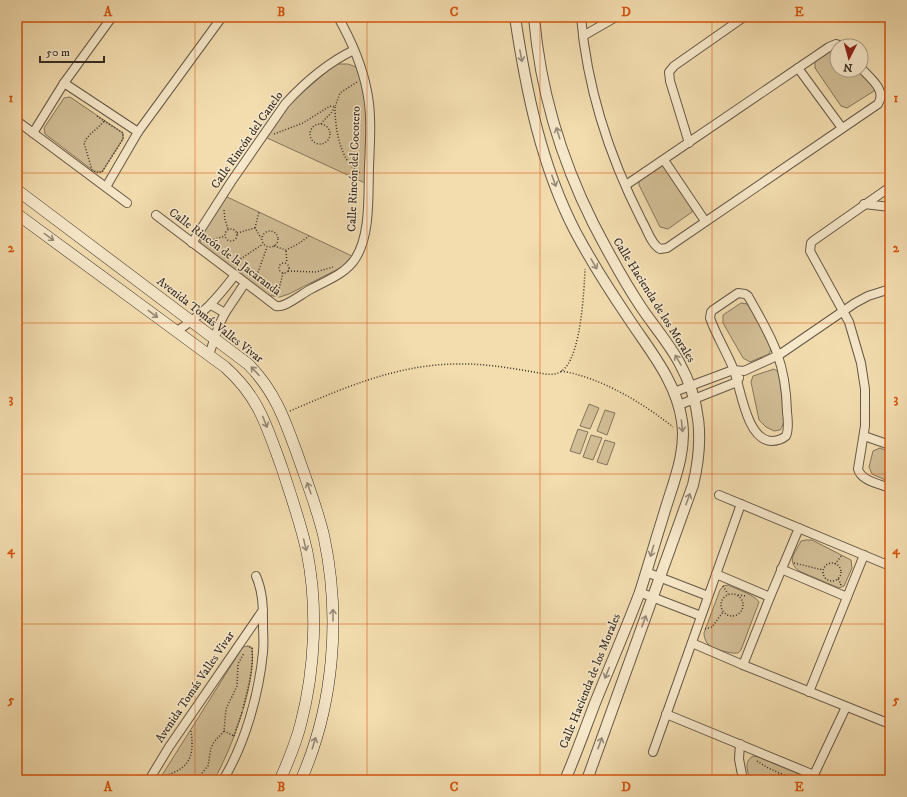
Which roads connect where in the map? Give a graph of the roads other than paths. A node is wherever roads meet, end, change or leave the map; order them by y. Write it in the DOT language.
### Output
graph roads {
  1 [pos="112,17"];
  2 [pos="222,17"];
  3 [pos="338,17"];
  4 [pos="514,17"];
  5 [pos="534,17"];
  6 [pos="581,17"];
  7 [pos="616,17"];
  8 [pos="742,17"];
  9 [pos="583,36"];
  10 [pos="829,47"];
  11 [pos="354,50"];
  12 [pos="798,68"];
  13 [pos="869,77"];
  14 [pos="64,83"];
  15 [pos="17,121"];
  16 [pos="842,128"];
  17 [pos="138,132"];
  18 [pos="33,133"];
  19 [pos="689,143"];
  20 [pos="664,160"];
  21 [pos="626,185"];
  22 [pos="106,187"];
  23 [pos="890,187"];
  24 [pos="17,190"];
  25 [pos="127,203"];
  26 [pos="864,204"];
  27 [pos="890,207"];
  28 [pos="17,214"];
  29 [pos="156,216"];
  30 [pos="706,221"];
  31 [pos="196,243"];
  32 [pos="235,275"];
  33 [pos="622,277"];
  34 [pos="245,283"];
  35 [pos="608,288"];
  36 [pos="890,289"];
  37 [pos="211,305"];
  38 [pos="280,307"];
  39 [pos="844,311"];
  40 [pos="225,313"];
  41 [pos="192,321"];
  42 [pos="177,331"];
  43 [pos="214,338"];
  44 [pos="778,354"];
  45 [pos="209,355"];
  46 [pos="733,370"];
  47 [pos="744,371"];
  48 [pos="737,382"];
  49 [pos="690,386"];
  50 [pos="674,392"];
  51 [pos="694,399"];
  52 [pos="679,406"];
  53 [pos="864,436"];
  54 [pos="890,445"];
  55 [pos="890,488"];
  56 [pos="719,495"];
  57 [pos="741,504"];
  58 [pos="799,528"];
  59 [pos="864,555"];
  60 [pos="890,566"];
  61 [pos="781,569"];
  62 [pos="646,572"];
  63 [pos="716,574"];
  64 [pos="256,576"];
  65 [pos="659,577"];
  66 [pos="640,592"];
  67 [pos="708,596"];
  68 [pos="652,597"];
  69 [pos="770,597"];
  70 [pos="847,597"];
  71 [pos="263,610"];
  72 [pos="701,616"];
  73 [pos="692,643"];
  74 [pos="743,665"];
  75 [pos="809,692"];
  76 [pos="846,707"];
  77 [pos="666,714"];
  78 [pos="890,724"];
  79 [pos="740,744"];
  80 [pos="653,752"];
  81 [pos="810,778"];
  82 [pos="589,779"];
  83 [pos="149,780"];
  84 [pos="223,780"];
  85 [pos="280,780"];
  86 [pos="301,780"];
  87 [pos="565,780"];
  88 [pos="743,780"];
  1 -- 14 [label="street"];
  2 -- 17 [label="street"];
  3 -- 11 [label="street, Calle Rincón del Cocotero"];
  4 -- 35 [label="street, Calle Hacienda de los Morales, one-way"];
  33 -- 5 [label="street, Calle Hacienda de los Morales, one-way"];
  6 -- 9 [label="street"];
  7 -- 9 [label="street"];
  8 -- 19 [label="street"];
  9 -- 21 [label="street"];
  10 -- 12 [label="street"];
  11 -- 31 [label="street, Calle Rincón del Canelo"];
  11 -- 38 [label="street, Calle Rincón del Cocotero"];
  12 -- 16 [label="street"];
  12 -- 19 [label="street"];
  13 -- 16 [label="street"];
  14 -- 17 [label="street"];
  14 -- 18 [label="street"];
  15 -- 18 [label="street"];
  16 -- 30 [label="street"];
  17 -- 22 [label="street"];
  18 -- 22 [label="street"];
  19 -- 20 [label="street"];
  20 -- 21 [label="street"];
  20 -- 30 [label="street"];
  21 -- 30 [label="street"];
  22 -- 25 [label="street"];
  23 -- 26 [label="street"];
  24 -- 41 [label="main road, Avenida Tomás Valles Vivar"];
  26 -- 27 [label="street"];
  26 -- 39 [label="street"];
  28 -- 42 [label="main road, one-way"];
  29 -- 31 [label="street, Calle Rincón de la Jacaranda"];
  31 -- 32 [label="street, Calle Rincón de la Jacaranda"];
  32 -- 34 [label="street, Calle Rincón de la Jacaranda"];
  32 -- 37 [label="street"];
  33 -- 35 [label="street"];
  49 -- 33 [label="street, Calle Hacienda de los Morales, one-way"];
  34 -- 38 [label="street, Calle Rincón de la Jacaranda"];
  34 -- 40 [label="street"];
  35 -- 50 [label="street, Calle Hacienda de los Morales"];
  36 -- 39 [label="street"];
  37 -- 40 [label="street"];
  37 -- 41 [label="street"];
  39 -- 44 [label="street"];
  39 -- 53 [label="street"];
  40 -- 43 [label="street"];
  41 -- 42 [label="street"];
  41 -- 43 [label="main road, Avenida Tomás Valles Vivar"];
  42 -- 45 [label="main road"];
  43 -- 45 [label="street"];
  86 -- 43 [label="main road, Avenida Tomás Valles Vivar, one-way"];
  44 -- 46 [label="street"];
  44 -- 47 [label="street"];
  44 -- 48 [label="street"];
  45 -- 85 [label="main road, one-way"];
  46 -- 47 [label="street"];
  46 -- 48 [label="street"];
  46 -- 49 [label="street"];
  47 -- 48 [label="street"];
  48 -- 51 [label="street"];
  49 -- 50 [label="street"];
  49 -- 51 [label="street, Calle Hacienda de los Morales"];
  50 -- 52 [label="street, Calle Hacienda de los Morales"];
  51 -- 52 [label="street"];
  65 -- 51 [label="street, Calle Hacienda de los Morales, one-way"];
  52 -- 62 [label="street, Calle Hacienda de los Morales, one-way"];
  53 -- 54 [label="street"];
  53 -- 55 [label="street"];
  56 -- 57 [label="street"];
  57 -- 58 [label="street"];
  57 -- 63 [label="street"];
  58 -- 59 [label="street"];
  58 -- 61 [label="street"];
  59 -- 60 [label="street"];
  59 -- 70 [label="street"];
  61 -- 69 [label="street"];
  61 -- 70 [label="street"];
  62 -- 65 [label="street"];
  62 -- 66 [label="street, Calle Hacienda de los Morales"];
  63 -- 67 [label="street"];
  63 -- 69 [label="street"];
  64 -- 71 [label="street"];
  65 -- 67 [label="street"];
  65 -- 68 [label="street, Calle Hacienda de los Morales"];
  66 -- 68 [label="street"];
  66 -- 87 [label="street, Calle Hacienda de los Morales, one-way"];
  67 -- 72 [label="street"];
  68 -- 72 [label="street"];
  82 -- 68 [label="street, Calle Hacienda de los Morales, one-way"];
  69 -- 74 [label="street"];
  70 -- 75 [label="street"];
  71 -- 83 [label="street, Avenida Tomás Valles Vivar"];
  71 -- 84 [label="street"];
  72 -- 73 [label="street"];
  73 -- 74 [label="street"];
  73 -- 77 [label="street"];
  74 -- 75 [label="street"];
  75 -- 76 [label="street"];
  76 -- 78 [label="street"];
  76 -- 81 [label="street"];
  77 -- 79 [label="street"];
  77 -- 80 [label="street"];
  79 -- 81 [label="street"];
  79 -- 88 [label="street"];
}
